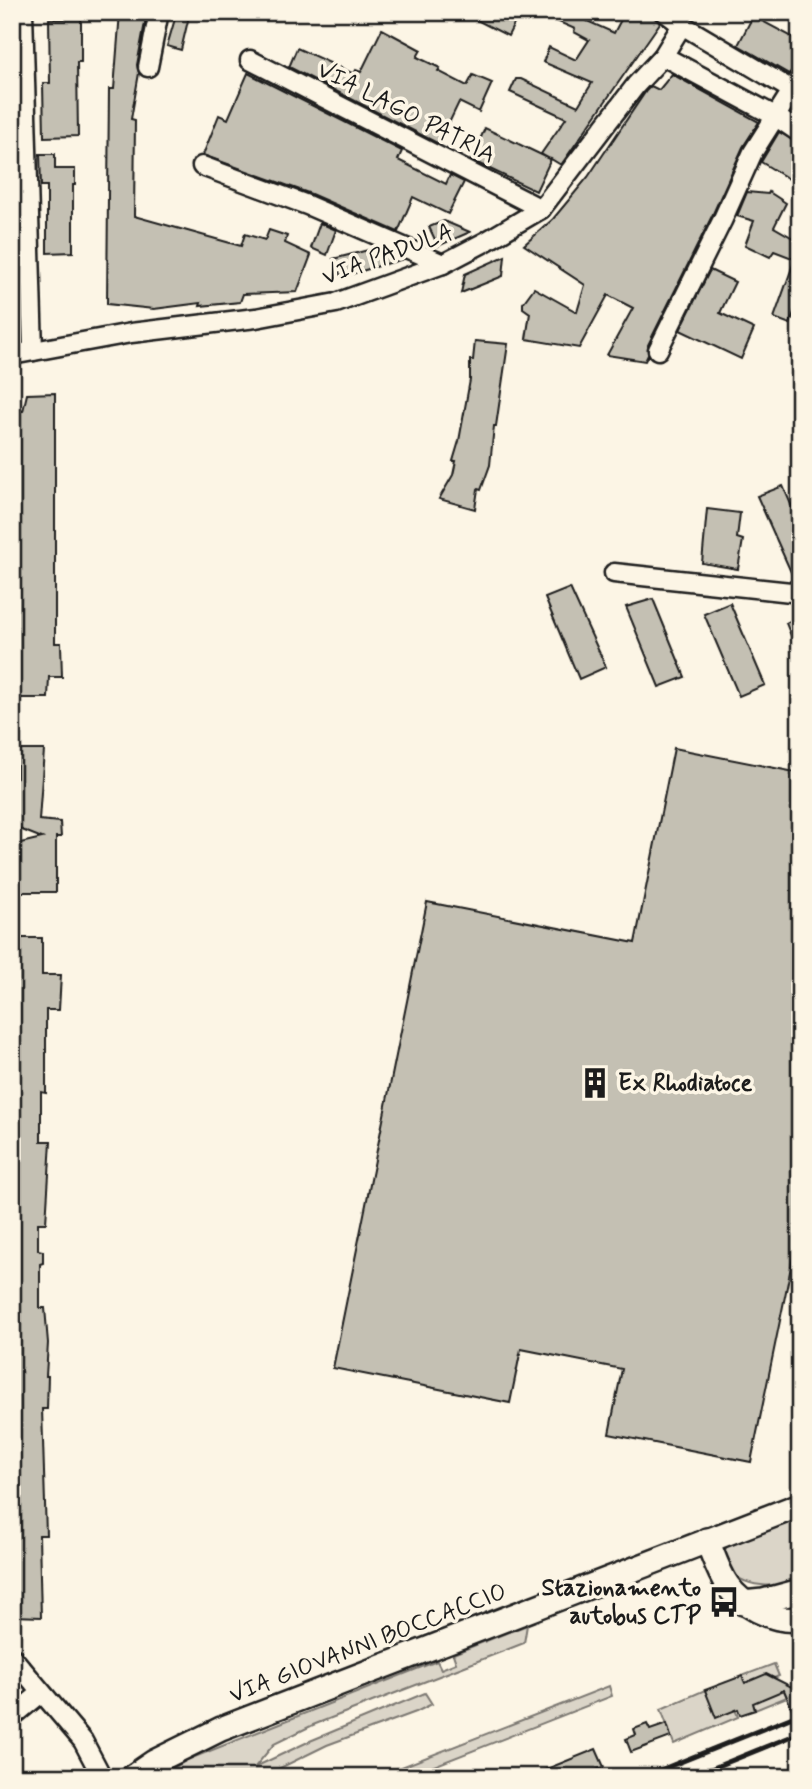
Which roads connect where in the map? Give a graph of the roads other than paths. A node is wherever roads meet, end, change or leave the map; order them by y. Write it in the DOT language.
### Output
graph roads {
  1 [pos="23,12"];
  2 [pos="159,12"];
  3 [pos="665,12"];
  4 [pos="682,25"];
  5 [pos="663,56"];
  6 [pos="250,60"];
  7 [pos="148,67"];
  8 [pos="796,84"];
  9 [pos="775,116"];
  10 [pos="800,133"];
  11 [pos="202,166"];
  12 [pos="541,209"];
  13 [pos="443,264"];
  14 [pos="658,350"];
  15 [pos="33,351"];
  16 [pos="12,355"];
  17 [pos="614,573"];
  18 [pos="800,593"];
  19 [pos="800,1504"];
  20 [pos="707,1540"];
  21 [pos="800,1591"];
  22 [pos="743,1603"];
  23 [pos="800,1619"];
  24 [pos="12,1657"];
  25 [pos="41,1693"];
  26 [pos="12,1717"];
  27 [pos="102,1777"];
  28 [pos="132,1777"];
  1 -- 15 [label="street"];
  2 -- 7 [label="street"];
  3 -- 4 [label="street"];
  4 -- 5 [label="street, VIA PADULA"];
  4 -- 8 [label="street"];
  5 -- 9 [label="street"];
  5 -- 12 [label="street, VIA PADULA"];
  6 -- 12 [label="street, VIA LAGO PATRIA"];
  8 -- 9 [label="street"];
  9 -- 10 [label="street"];
  9 -- 14 [label="street"];
  11 -- 13 [label="street"];
  12 -- 13 [label="street, VIA PADULA"];
  13 -- 15 [label="street, VIA PADULA"];
  15 -- 16 [label="street, VIA PADULA"];
  17 -- 18 [label="street"];
  19 -- 20 [label="street, VIA GIOVANNI BOCCACCIO"];
  20 -- 22 [label="street"];
  20 -- 28 [label="street, VIA GIOVANNI BOCCACCIO"];
  21 -- 22 [label="street"];
  22 -- 23 [label="street"];
  24 -- 25 [label="street"];
  25 -- 26 [label="street"];
  25 -- 27 [label="street"];
}
